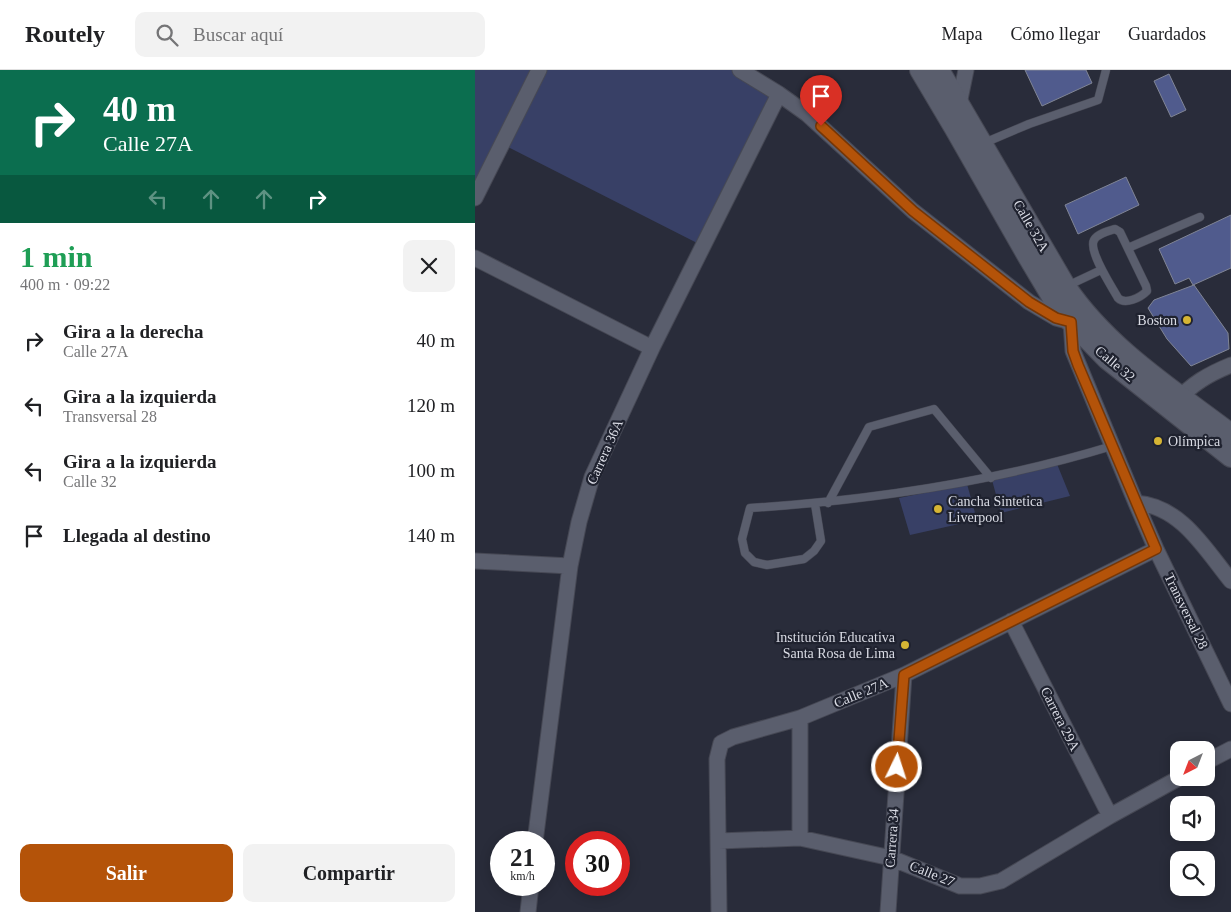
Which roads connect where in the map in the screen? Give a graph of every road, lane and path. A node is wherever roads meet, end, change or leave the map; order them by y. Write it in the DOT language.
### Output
graph roads {
  1 [pos="539,70"];
  2 [pos="740,70"];
  3 [pos="919,70"];
  4 [pos="939,70"];
  5 [pos="966,70"];
  6 [pos="1106,70"];
  7 [pos="779,94"];
  8 [pos="959,104"];
  9 [pos="983,143"];
  10 [pos="475,198"];
  11 [pos="1200,217"];
  12 [pos="1043,247"];
  13 [pos="1128,248"];
  14 [pos="475,258"];
  15 [pos="1101,270"];
  16 [pos="1066,287"];
  17 [pos="1071,322"];
  18 [pos="652,348"];
  19 [pos="1231,365"];
  20 [pos="1142,366"];
  21 [pos="1175,403"];
  22 [pos="1231,434"];
  23 [pos="1112,446"];
  24 [pos="1231,457"];
  25 [pos="991,478"];
  26 [pos="828,503"];
  27 [pos="1136,503"];
  28 [pos="815,504"];
  29 [pos="1156,549"];
  30 [pos="475,561"];
  31 [pos="570,566"];
  32 [pos="1231,582"];
  33 [pos="1011,622"];
  34 [pos="904,675"];
  35 [pos="1231,704"];
  36 [pos="800,718"];
  37 [pos="1231,749"];
  38 [pos="1215,757"];
  39 [pos="1170,783"];
  40 [pos="1109,816"];
  41 [pos="536,831"];
  42 [pos="800,838"];
  43 [pos="719,841"];
  44 [pos="891,858"];
  45 [pos="530,896"];
  46 [pos="529,912"];
  47 [pos="719,912"];
  48 [pos="888,912"];
  1 -- 10 [label="street"];
  2 -- 7 [label="street, Calle 32"];
  3 -- 17 [label="main road, Calle 32A"];
  4 -- 8 [label="main road, Calle 32A"];
  5 -- 8 [label="street"];
  6 -- 9 [label="lane"];
  7 -- 17 [label="street, Calle 32"];
  7 -- 18 [label="street, Carrera 36A"];
  8 -- 9 [label="main road, Calle 32A"];
  9 -- 12 [label="main road, Calle 32A"];
  11 -- 13 [label="lane"];
  12 -- 16 [label="main road, Calle 32A"];
  12 -- 17 [label="main road"];
  13 -- 15 [label="lane"];
  13 -- 15 [label="lane"];
  14 -- 18 [label="street"];
  15 -- 16 [label="lane"];
  16 -- 20 [label="main road, Calle 32A"];
  17 -- 20 [label="main road"];
  17 -- 21 [label="main road, Calle 32"];
  17 -- 23 [label="street, Transversal 28"];
  18 -- 31 [label="street, Carrera 36A"];
  19 -- 21 [label="street"];
  20 -- 21 [label="main road, Calle 32"];
  21 -- 22 [label="main road, Calle 32"];
  21 -- 24 [label="main road, Calle 32"];
  23 -- 25 [label="lane"];
  23 -- 27 [label="street, Transversal 28"];
  25 -- 26 [label="lane"];
  25 -- 26 [label="lane"];
  26 -- 28 [label="lane"];
  27 -- 29 [label="street, Transversal 28"];
  27 -- 32 [label="street"];
  28 -- 28 [label="lane"];
  29 -- 33 [label="street, Calle 27A"];
  29 -- 35 [label="street, Transversal 28"];
  30 -- 31 [label="street"];
  31 -- 41 [label="street, Carrera 36A"];
  33 -- 34 [label="street, Calle 27A"];
  33 -- 40 [label="street, Carrera 29A"];
  34 -- 36 [label="street, Calle 27A"];
  34 -- 44 [label="street, Carrera 34"];
  36 -- 42 [label="street"];
  36 -- 43 [label="street, Calle 27A"];
  37 -- 38 [label="street"];
  39 -- 40 [label="street, Calle 27"];
  40 -- 44 [label="street, Calle 27"];
  42 -- 43 [label="street, Calle 27"];
  42 -- 44 [label="street, Calle 27"];
  43 -- 47 [label="street"];
  44 -- 48 [label="street, Carrera 34"];
  45 -- 46 [label="street"];
}
